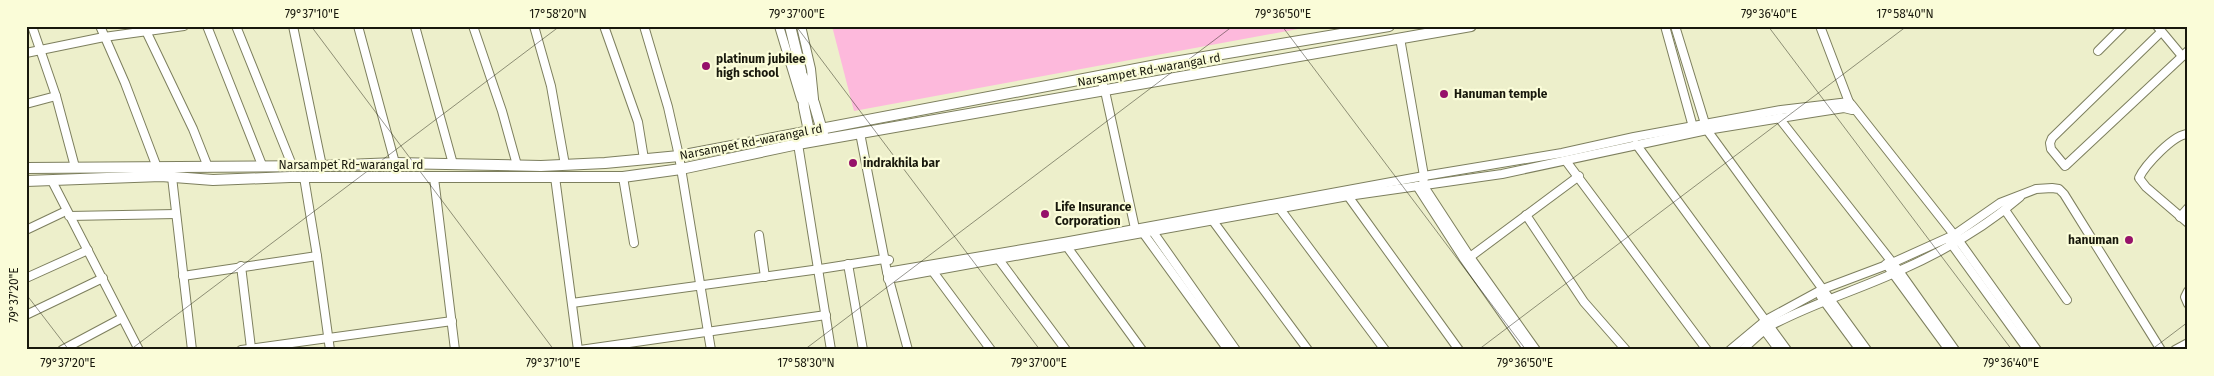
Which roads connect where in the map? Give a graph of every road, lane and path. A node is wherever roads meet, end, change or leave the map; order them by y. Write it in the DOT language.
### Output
graph roads {
  1 [pos="32,26"];
  2 [pos="100,26"];
  3 [pos="184,26"];
  4 [pos="207,26"];
  5 [pos="236,26"];
  6 [pos="292,26"];
  7 [pos="358,26"];
  8 [pos="415,26"];
  9 [pos="473,26"];
  10 [pos="534,26"];
  11 [pos="604,26"];
  12 [pos="644,26"];
  13 [pos="779,26"];
  14 [pos="790,26"];
  15 [pos="801,26"];
  16 [pos="1388,26"];
  17 [pos="1471,26"];
  18 [pos="1665,26"];
  19 [pos="1675,26"];
  20 [pos="1820,26"];
  21 [pos="2123,26"];
  22 [pos="2159,29"];
  23 [pos="147,33"];
  24 [pos="104,37"];
  25 [pos="1400,38"];
  26 [pos="40,50"];
  27 [pos="2098,51"];
  28 [pos="26,53"];
  29 [pos="2185,53"];
  30 [pos="1100,76"];
  31 [pos="1105,91"];
  32 [pos="56,96"];
  33 [pos="26,104"];
  34 [pos="809,105"];
  35 [pos="1847,105"];
  36 [pos="1779,118"];
  37 [pos="1693,127"];
  38 [pos="1706,127"];
  39 [pos="821,128"];
  40 [pos="809,130"];
  41 [pos="862,134"];
  42 [pos="2188,134"];
  43 [pos="824,140"];
  44 [pos="812,142"];
  45 [pos="798,144"];
  46 [pos="1636,144"];
  47 [pos="680,156"];
  48 [pos="644,159"];
  49 [pos="1566,161"];
  50 [pos="394,162"];
  51 [pos="453,164"];
  52 [pos="517,164"];
  53 [pos="262,165"];
  54 [pos="292,165"];
  55 [pos="565,165"];
  56 [pos="322,166"];
  57 [pos="76,167"];
  58 [pos="208,167"];
  59 [pos="26,168"];
  60 [pos="681,169"];
  61 [pos="159,171"];
  62 [pos="1424,176"];
  63 [pos="1579,176"];
  64 [pos="172,177"];
  65 [pos="304,177"];
  66 [pos="555,177"];
  67 [pos="623,177"];
  68 [pos="434,178"];
  69 [pos="26,181"];
  70 [pos="52,181"];
  71 [pos="1420,186"];
  72 [pos="2025,192"];
  73 [pos="1348,196"];
  74 [pos="2188,208"];
  75 [pos="1280,209"];
  76 [pos="2005,210"];
  77 [pos="67,213"];
  78 [pos="176,214"];
  79 [pos="1526,215"];
  80 [pos="2180,217"];
  81 [pos="1213,221"];
  82 [pos="2188,223"];
  83 [pos="26,230"];
  84 [pos="1143,230"];
  85 [pos="759,235"];
  86 [pos="1953,240"];
  87 [pos="634,243"];
  88 [pos="1066,245"];
  89 [pos="88,250"];
  90 [pos="994,254"];
  91 [pos="317,256"];
  92 [pos="1470,257"];
  93 [pos="886,259"];
  94 [pos="1000,260"];
  95 [pos="1889,263"];
  96 [pos="848,264"];
  97 [pos="241,266"];
  98 [pos="931,268"];
  99 [pos="820,269"];
  100 [pos="1896,272"];
  101 [pos="890,275"];
  102 [pos="183,276"];
  103 [pos="765,277"];
  104 [pos="26,278"];
  105 [pos="102,278"];
  106 [pos="701,285"];
  107 [pos="1820,291"];
  108 [pos="2188,291"];
  109 [pos="1827,299"];
  110 [pos="2067,300"];
  111 [pos="572,303"];
  112 [pos="2188,304"];
  113 [pos="26,315"];
  114 [pos="826,315"];
  115 [pos="122,318"];
  116 [pos="452,321"];
  117 [pos="1765,326"];
  118 [pos="709,331"];
  119 [pos="328,339"];
  120 [pos="2188,343"];
  121 [pos="251,348"];
  122 [pos="1138,348"];
  123 [pos="62,350"];
  124 [pos="139,350"];
  125 [pos="192,350"];
  126 [pos="241,350"];
  127 [pos="330,350"];
  128 [pos="454,350"];
  129 [pos="579,350"];
  130 [pos="711,350"];
  131 [pos="832,350"];
  132 [pos="863,350"];
  133 [pos="908,350"];
  134 [pos="912,350"];
  135 [pos="991,350"];
  136 [pos="1066,350"];
  137 [pos="1228,350"];
  138 [pos="1236,350"];
  139 [pos="1308,350"];
  140 [pos="1385,350"];
  141 [pos="1459,350"];
  142 [pos="1528,350"];
  143 [pos="1536,350"];
  144 [pos="1626,350"];
  145 [pos="1707,350"];
  146 [pos="1730,350"];
  147 [pos="1742,350"];
  148 [pos="1779,350"];
  149 [pos="1787,350"];
  150 [pos="1860,350"];
  151 [pos="1867,350"];
  152 [pos="1949,350"];
  153 [pos="1955,350"];
  154 [pos="2028,350"];
  155 [pos="2037,350"];
  156 [pos="2161,350"];
  157 [pos="2175,350"];
  1 -- 26 [label="street"];
  2 -- 24 [label="street"];
  3 -- 23 [label="street"];
  4 -- 53 [label="street"];
  5 -- 54 [label="street"];
  6 -- 56 [label="street"];
  7 -- 50 [label="street"];
  8 -- 51 [label="street"];
  9 -- 52 [label="street"];
  10 -- 55 [label="street"];
  11 -- 48 [label="street"];
  12 -- 47 [label="street"];
  13 -- 34 [label="street"];
  14 -- 34 [label="main road"];
  15 -- 34 [label="street"];
  16 -- 30 [label="main road, Narsampet Rd-warangal rd"];
  17 -- 25 [label="main road, Narsampet Rd-warangal rd"];
  18 -- 37 [label="street"];
  19 -- 38 [label="street"];
  20 -- 35 [label="street"];
  21 -- 27 [label="street"];
  22 -- 29 [label="street"];
  22 -- 29 [label="street"];
  23 -- 24 [label="street"];
  23 -- 58 [label="street"];
  24 -- 26 [label="street"];
  24 -- 61 [label="street"];
  25 -- 31 [label="main road, Narsampet Rd-warangal rd"];
  25 -- 62 [label="street"];
  26 -- 28 [label="street"];
  26 -- 32 [label="street"];
  30 -- 31 [label="street"];
  30 -- 39 [label="main road, Narsampet Rd-warangal rd"];
  31 -- 41 [label="main road, Narsampet Rd-warangal rd"];
  31 -- 84 [label="street"];
  32 -- 33 [label="street"];
  32 -- 57 [label="street"];
  34 -- 39 [label="main road"];
  34 -- 40 [label="main road"];
  35 -- 36 [label="street"];
  35 -- 38 [label="street"];
  35 -- 86 [label="street"];
  36 -- 38 [label="street"];
  36 -- 95 [label="street"];
  37 -- 38 [label="street"];
  37 -- 62 [label="street"];
  38 -- 46 [label="street"];
  38 -- 107 [label="street"];
  39 -- 40 [label="main road, Narsampet Rd-warangal rd"];
  39 -- 43 [label="main road"];
  40 -- 44 [label="main road"];
  40 -- 47 [label="main road, Narsampet Rd-warangal rd"];
  41 -- 43 [label="main road, Narsampet Rd-warangal rd"];
  41 -- 93 [label="street"];
  42 -- 80 [label="street"];
  43 -- 44 [label="main road, Narsampet Rd-warangal rd"];
  44 -- 45 [label="main road, Narsampet Rd-warangal rd"];
  45 -- 60 [label="main road, Narsampet Rd-warangal rd"];
  45 -- 99 [label="street"];
  46 -- 49 [label="street"];
  46 -- 117 [label="street"];
  47 -- 48 [label="main road, Narsampet Rd-warangal rd"];
  47 -- 60 [label="street"];
  48 -- 55 [label="main road, Narsampet Rd-warangal rd"];
  49 -- 63 [label="street"];
  49 -- 71 [label="street"];
  50 -- 51 [label="main road, Narsampet Rd-warangal rd"];
  50 -- 56 [label="main road, Narsampet Rd-warangal rd"];
  51 -- 52 [label="main road, Narsampet Rd-warangal rd"];
  52 -- 55 [label="main road, Narsampet Rd-warangal rd"];
  53 -- 54 [label="main road, Narsampet Rd-warangal rd"];
  53 -- 58 [label="main road, Narsampet Rd-warangal rd"];
  54 -- 56 [label="main road, Narsampet Rd-warangal rd"];
  57 -- 59 [label="main road, Narsampet Rd-warangal rd"];
  57 -- 61 [label="main road, Narsampet Rd-warangal rd"];
  58 -- 61 [label="main road, Narsampet Rd-warangal rd"];
  60 -- 67 [label="main road, Narsampet Rd-warangal rd"];
  60 -- 106 [label="street"];
  61 -- 64 [label="main road, Narsampet Rd-warangal rd"];
  61 -- 70 [label="main road, Narsampet Rd-warangal rd"];
  62 -- 71 [label="street"];
  62 -- 84 [label="street"];
  63 -- 79 [label="street"];
  63 -- 145 [label="street"];
  64 -- 65 [label="main road, Narsampet Rd-warangal rd"];
  64 -- 78 [label="street"];
  65 -- 68 [label="main road, Narsampet Rd-warangal rd"];
  65 -- 91 [label="street"];
  66 -- 67 [label="main road, Narsampet Rd-warangal rd"];
  66 -- 68 [label="main road, Narsampet Rd-warangal rd"];
  66 -- 111 [label="street"];
  67 -- 87 [label="street"];
  68 -- 116 [label="street"];
  69 -- 70 [label="main road, Narsampet Rd-warangal rd"];
  70 -- 77 [label="street"];
  71 -- 73 [label="street"];
  71 -- 92 [label="street"];
  71 -- 142 [label="street"];
  72 -- 76 [label="street"];
  72 -- 86 [label="street"];
  72 -- 156 [label="street"];
  73 -- 75 [label="street"];
  73 -- 141 [label="street"];
  74 -- 80 [label="street"];
  75 -- 81 [label="street"];
  75 -- 140 [label="street"];
  76 -- 86 [label="street"];
  76 -- 110 [label="street"];
  77 -- 78 [label="street"];
  77 -- 83 [label="street"];
  77 -- 89 [label="street"];
  78 -- 102 [label="street"];
  79 -- 92 [label="street"];
  79 -- 144 [label="street"];
  80 -- 82 [label="street"];
  81 -- 84 [label="street"];
  81 -- 139 [label="street"];
  84 -- 88 [label="street"];
  84 -- 137 [label="street"];
  84 -- 138 [label="street"];
  85 -- 103 [label="street"];
  86 -- 95 [label="street"];
  86 -- 100 [label="street"];
  86 -- 154 [label="street"];
  86 -- 155 [label="street"];
  88 -- 90 [label="street"];
  88 -- 94 [label="street"];
  88 -- 122 [label="street"];
  89 -- 104 [label="street"];
  89 -- 105 [label="street"];
  90 -- 94 [label="street"];
  90 -- 98 [label="street"];
  91 -- 97 [label="street"];
  91 -- 119 [label="street"];
  92 -- 143 [label="street"];
  93 -- 96 [label="street"];
  93 -- 101 [label="street"];
  94 -- 98 [label="street"];
  94 -- 136 [label="street"];
  95 -- 100 [label="street"];
  95 -- 107 [label="street"];
  96 -- 99 [label="street"];
  96 -- 132 [label="street"];
  97 -- 102 [label="street"];
  97 -- 121 [label="street"];
  98 -- 101 [label="street"];
  98 -- 135 [label="street"];
  99 -- 103 [label="street"];
  99 -- 114 [label="street"];
  100 -- 109 [label="street"];
  100 -- 152 [label="street"];
  100 -- 153 [label="street"];
  101 -- 133 [label="street"];
  101 -- 134 [label="street"];
  102 -- 125 [label="street"];
  103 -- 106 [label="street"];
  105 -- 113 [label="street"];
  105 -- 115 [label="street"];
  106 -- 111 [label="street"];
  106 -- 118 [label="street"];
  107 -- 109 [label="street"];
  107 -- 117 [label="street"];
  108 -- 112 [label="street"];
  109 -- 117 [label="street"];
  109 -- 150 [label="street"];
  109 -- 151 [label="street"];
  111 -- 129 [label="street"];
  114 -- 118 [label="street"];
  114 -- 131 [label="street"];
  115 -- 123 [label="street"];
  115 -- 124 [label="street"];
  116 -- 119 [label="street"];
  116 -- 128 [label="street"];
  117 -- 146 [label="street"];
  117 -- 147 [label="street"];
  117 -- 148 [label="street"];
  117 -- 149 [label="street"];
  118 -- 129 [label="street"];
  118 -- 130 [label="street"];
  119 -- 121 [label="street"];
  119 -- 127 [label="street"];
  120 -- 157 [label="street"];
  121 -- 126 [label="street"];
}
